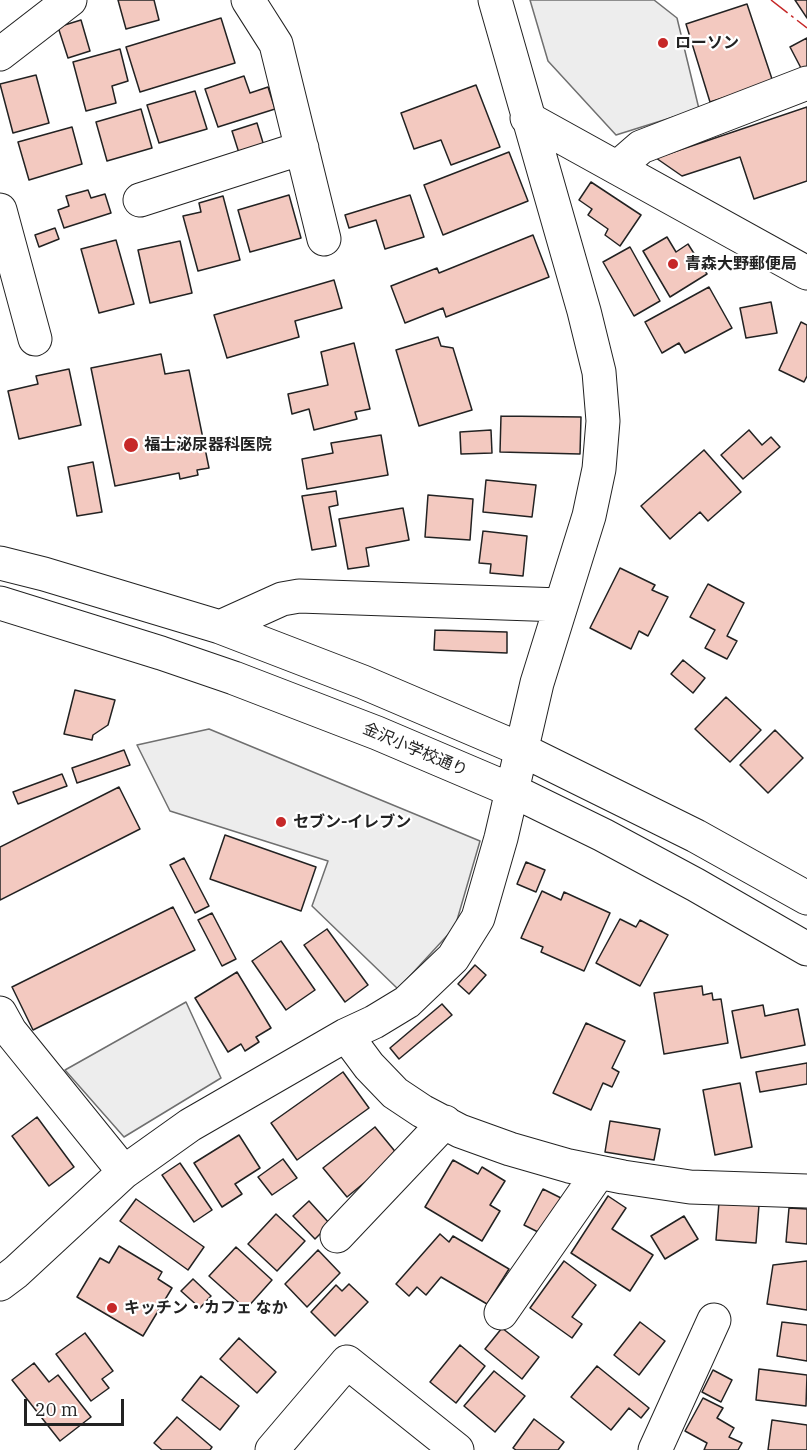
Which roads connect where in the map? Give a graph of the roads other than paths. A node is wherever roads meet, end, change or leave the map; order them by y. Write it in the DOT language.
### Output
graph roads {
  1 [pos="70,0"];
  2 [pos="248,0"];
  3 [pos="495,0"];
  4 [pos="0,54"];
  5 [pos="807,83"];
  6 [pos="527,118"];
  7 [pos="302,148"];
  8 [pos="618,167"];
  9 [pos="140,200"];
  10 [pos="0,210"];
  11 [pos="324,238"];
  12 [pos="807,273"];
  13 [pos="35,339"];
  14 [pos="0,563"];
  15 [pos="0,603"];
  16 [pos="561,605"];
  17 [pos="220,627"];
  18 [pos="520,749"];
  19 [pos="511,790"];
  20 [pos="807,898"];
  21 [pos="807,950"];
  22 [pos="3,1027"];
  23 [pos="346,1035"];
  24 [pos="444,1122"];
  25 [pos="124,1172"];
  26 [pos="599,1172"];
  27 [pos="807,1191"];
  28 [pos="337,1236"];
  29 [pos="0,1284"];
  30 [pos="501,1313"];
  31 [pos="714,1320"];
  32 [pos="272,1450"];
  33 [pos="457,1450"];
  34 [pos="655,1450"];
  1 -- 4 [label="street"];
  2 -- 7 [label="street"];
  3 -- 6 [label="street"];
  5 -- 8 [label="street"];
  6 -- 8 [label="street"];
  6 -- 16 [label="street"];
  7 -- 9 [label="street"];
  7 -- 11 [label="street"];
  8 -- 12 [label="street"];
  10 -- 13 [label="street"];
  14 -- 17 [label="street"];
  15 -- 19 [label="street, 金沢小学校通り"];
  16 -- 17 [label="street"];
  16 -- 18 [label="street"];
  17 -- 18 [label="street"];
  18 -- 19 [label="street"];
  18 -- 20 [label="street"];
  19 -- 21 [label="street, 金沢小学校通り"];
  19 -- 23 [label="street"];
  22 -- 25 [label="street"];
  23 -- 24 [label="street"];
  23 -- 25 [label="street"];
  24 -- 26 [label="street"];
  24 -- 28 [label="street"];
  25 -- 29 [label="street"];
  26 -- 27 [label="street"];
  26 -- 30 [label="street"];
  31 -- 34 [label="street"];
  32 -- 33 [label="street"];
}
